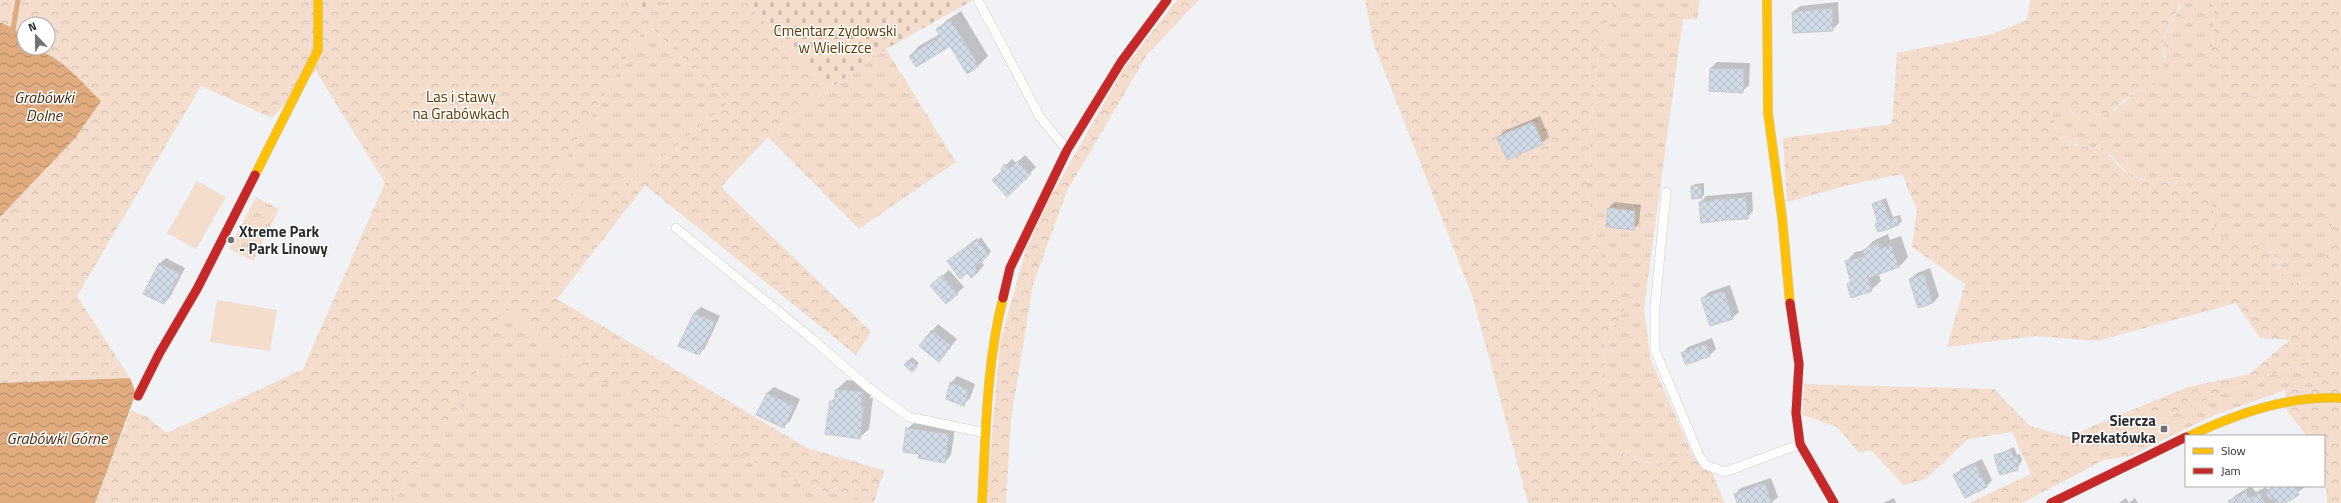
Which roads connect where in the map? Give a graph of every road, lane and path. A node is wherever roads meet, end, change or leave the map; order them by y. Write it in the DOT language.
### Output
graph roads {
  1 [pos="318,0"];
  2 [pos="978,0"];
  3 [pos="1167,0"];
  4 [pos="1767,0"];
  5 [pos="1067,150"];
  6 [pos="1666,192"];
  7 [pos="676,228"];
  8 [pos="138,396"];
  9 [pos="2341,398"];
  10 [pos="986,433"];
  11 [pos="2191,435"];
  12 [pos="2185,437"];
  13 [pos="1800,444"];
  14 [pos="982,503"];
  15 [pos="1834,503"];
  16 [pos="2052,503"];
  1 -- 8 [label="street"];
  2 -- 5 [label="lane"];
  3 -- 5 [label="street"];
  4 -- 13 [label="street"];
  5 -- 10 [label="street"];
  6 -- 13 [label="lane"];
  7 -- 10 [label="lane"];
  9 -- 11 [label="street"];
  10 -- 14 [label="street"];
  12 -- 16 [label="street"];
  13 -- 15 [label="street"];
}
